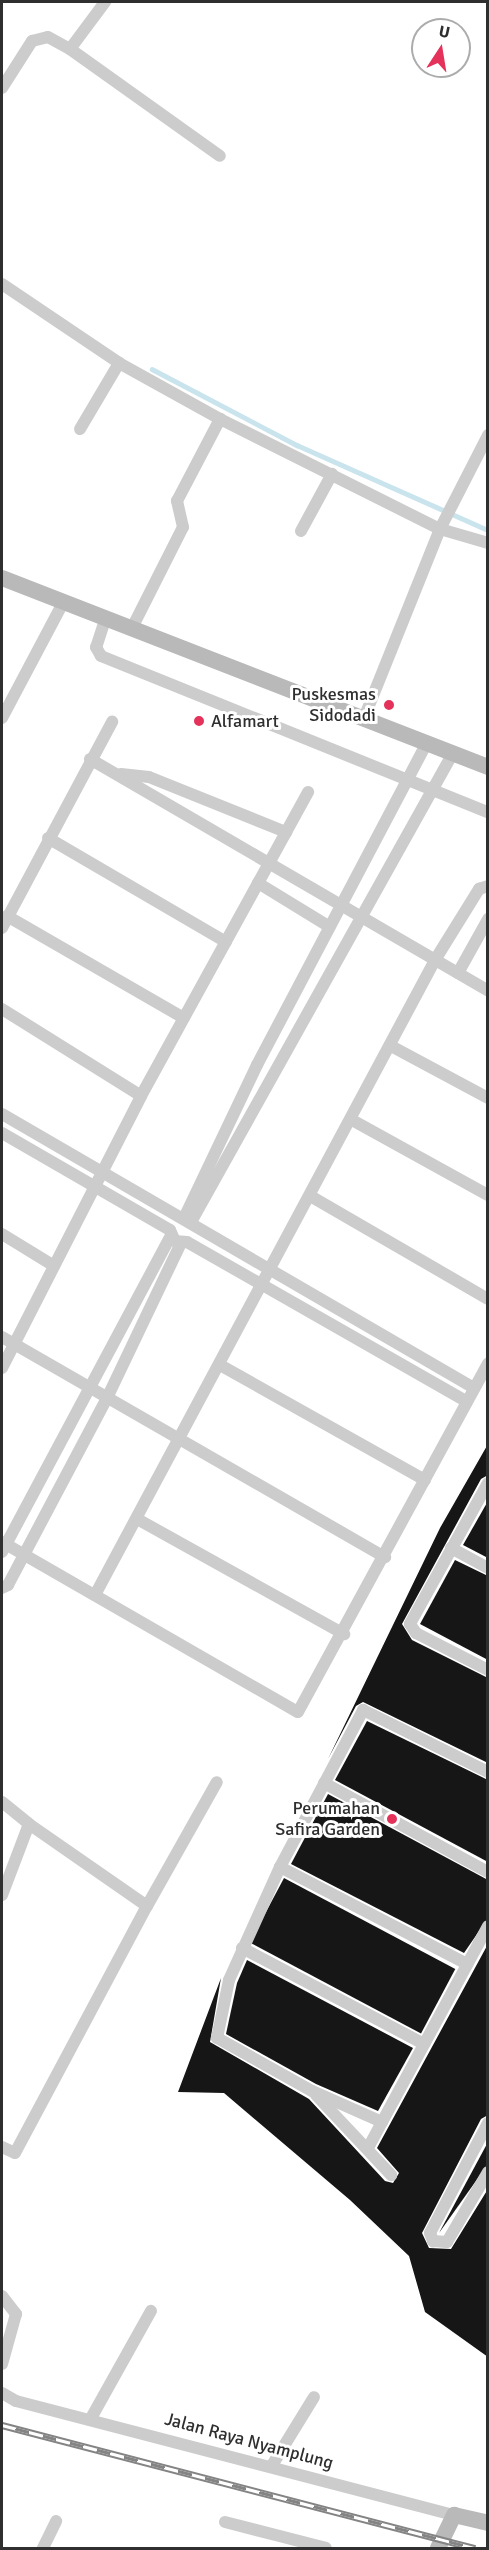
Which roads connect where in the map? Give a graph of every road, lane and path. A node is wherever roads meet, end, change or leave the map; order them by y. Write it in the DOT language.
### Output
graph roads {
  1 [pos="105,2"];
  2 [pos="70,49"];
  3 [pos="2,88"];
  4 [pos="220,156"];
  5 [pos="2,284"];
  6 [pos="119,363"];
  7 [pos="220,419"];
  8 [pos="80,429"];
  9 [pos="488,435"];
  10 [pos="332,474"];
  11 [pos="444,520"];
  12 [pos="301,531"];
  13 [pos="488,543"];
  14 [pos="2,579"];
  15 [pos="64,601"];
  16 [pos="106,617"];
  17 [pos="132,627"];
  18 [pos="2,718"];
  19 [pos="364,718"];
  20 [pos="112,722"];
  21 [pos="427,742"];
  22 [pos="453,753"];
  23 [pos="90,759"];
  24 [pos="487,765"];
  25 [pos="121,774"];
  26 [pos="405,782"];
  27 [pos="308,792"];
  28 [pos="430,792"];
  29 [pos="488,812"];
  30 [pos="286,832"];
  31 [pos="48,838"];
  32 [pos="268,865"];
  33 [pos="258,883"];
  34 [pos="488,886"];
  35 [pos="340,907"];
  36 [pos="358,917"];
  37 [pos="488,919"];
  38 [pos="4,922"];
  39 [pos="330,927"];
  40 [pos="226,942"];
  41 [pos="435,960"];
  42 [pos="458,973"];
  43 [pos="488,991"];
  44 [pos="2,1009"];
  45 [pos="184,1018"];
  46 [pos="391,1046"];
  47 [pos="257,1065"];
  48 [pos="276,1074"];
  49 [pos="141,1096"];
  50 [pos="488,1098"];
  51 [pos="2,1114"];
  52 [pos="352,1120"];
  53 [pos="2,1133"];
  54 [pos="35,1133"];
  55 [pos="27,1148"];
  56 [pos="103,1172"];
  57 [pos="94,1188"];
  58 [pos="488,1195"];
  59 [pos="312,1197"];
  60 [pos="187,1222"];
  61 [pos="2,1234"];
  62 [pos="177,1238"];
  63 [pos="54,1266"];
  64 [pos="273,1269"];
  65 [pos="264,1285"];
  66 [pos="488,1299"];
  67 [pos="2,1337"];
  68 [pos="13,1344"];
  69 [pos="488,1364"];
  70 [pos="220,1365"];
  71 [pos="2,1368"];
  72 [pos="90,1386"];
  73 [pos="474,1388"];
  74 [pos="108,1396"];
  75 [pos="467,1402"];
  76 [pos="182,1438"];
  77 [pos="426,1480"];
  78 [pos="488,1483"];
  79 [pos="139,1520"];
  80 [pos="3,1546"];
  81 [pos="451,1548"];
  82 [pos="23,1554"];
  83 [pos="385,1557"];
  84 [pos="488,1568"];
  85 [pos="2,1588"];
  86 [pos="95,1595"];
  87 [pos="344,1634"];
  88 [pos="488,1670"];
  89 [pos="488,1772"];
  90 [pos="217,1782"];
  91 [pos="324,1782"];
  92 [pos="2,1802"];
  93 [pos="29,1824"];
  94 [pos="280,1867"];
  95 [pos="488,1872"];
  96 [pos="2,1894"];
  97 [pos="147,1906"];
  98 [pos="488,1926"];
  99 [pos="242,1948"];
  100 [pos="467,1964"];
  101 [pos="424,2044"];
  102 [pos="312,2091"];
  103 [pos="382,2122"];
  104 [pos="488,2123"];
  105 [pos="2,2147"];
  106 [pos="368,2148"];
  107 [pos="488,2172"];
  108 [pos="391,2175"];
  109 [pos="3,2298"];
  110 [pos="151,2311"];
  111 [pos="2,2364"];
  112 [pos="2,2393"];
  113 [pos="314,2397"];
  114 [pos="90,2420"];
  115 [pos="270,2467"];
  116 [pos="454,2515"];
  117 [pos="486,2520"];
  118 [pos="56,2521"];
  119 [pos="225,2522"];
  120 [pos="42,2548"];
  121 [pos="326,2548"];
  122 [pos="438,2548"];
  1 -- 2 [label="street"];
  2 -- 3 [label="street"];
  2 -- 4 [label="street"];
  5 -- 6 [label="street"];
  6 -- 7 [label="street"];
  6 -- 8 [label="street"];
  7 -- 10 [label="street"];
  7 -- 17 [label="street"];
  9 -- 11 [label="street"];
  10 -- 11 [label="street"];
  10 -- 12 [label="street"];
  11 -- 13 [label="street"];
  11 -- 19 [label="street"];
  14 -- 15 [label="street"];
  15 -- 16 [label="street"];
  15 -- 18 [label="street"];
  16 -- 17 [label="street"];
  16 -- 26 [label="street"];
  17 -- 19 [label="street"];
  19 -- 21 [label="street"];
  20 -- 23 [label="street"];
  21 -- 22 [label="street"];
  21 -- 26 [label="street"];
  22 -- 24 [label="street"];
  22 -- 28 [label="street"];
  23 -- 25 [label="street"];
  23 -- 31 [label="street"];
  25 -- 30 [label="street"];
  25 -- 32 [label="street"];
  26 -- 28 [label="street"];
  26 -- 35 [label="street"];
  27 -- 30 [label="street"];
  28 -- 29 [label="street"];
  28 -- 36 [label="street"];
  30 -- 32 [label="street"];
  31 -- 38 [label="street"];
  31 -- 40 [label="street"];
  32 -- 33 [label="street"];
  32 -- 35 [label="street"];
  33 -- 39 [label="street"];
  33 -- 40 [label="street"];
  34 -- 41 [label="street"];
  35 -- 36 [label="street"];
  35 -- 39 [label="street"];
  36 -- 41 [label="street"];
  36 -- 48 [label="street"];
  37 -- 42 [label="street"];
  38 -- 45 [label="street"];
  39 -- 47 [label="street"];
  40 -- 45 [label="street"];
  41 -- 42 [label="street"];
  41 -- 46 [label="street"];
  42 -- 43 [label="street"];
  44 -- 49 [label="street"];
  45 -- 49 [label="street"];
  46 -- 50 [label="street"];
  46 -- 52 [label="street"];
  47 -- 48 [label="street"];
  47 -- 60 [label="street"];
  48 -- 60 [label="street"];
  49 -- 56 [label="street"];
  51 -- 54 [label="street"];
  52 -- 58 [label="street"];
  52 -- 59 [label="street"];
  53 -- 55 [label="street"];
  54 -- 55 [label="street"];
  54 -- 56 [label="street"];
  55 -- 57 [label="street"];
  56 -- 57 [label="street"];
  56 -- 60 [label="street"];
  57 -- 62 [label="street"];
  57 -- 63 [label="street"];
  59 -- 64 [label="street"];
  59 -- 66 [label="street"];
  60 -- 62 [label="street"];
  60 -- 62 [label="street"];
  60 -- 64 [label="street"];
  61 -- 63 [label="street"];
  62 -- 65 [label="street"];
  62 -- 72 [label="street"];
  62 -- 74 [label="street"];
  63 -- 68 [label="street"];
  64 -- 65 [label="street"];
  64 -- 73 [label="street"];
  65 -- 70 [label="street"];
  65 -- 75 [label="street"];
  67 -- 68 [label="street"];
  68 -- 71 [label="street"];
  68 -- 72 [label="street"];
  69 -- 73 [label="street"];
  70 -- 76 [label="street"];
  70 -- 77 [label="street"];
  72 -- 74 [label="street"];
  72 -- 80 [label="street"];
  73 -- 75 [label="street"];
  74 -- 76 [label="street"];
  74 -- 82 [label="street"];
  75 -- 77 [label="street"];
  76 -- 79 [label="street"];
  76 -- 83 [label="street"];
  77 -- 83 [label="street"];
  78 -- 81 [label="street"];
  79 -- 86 [label="street"];
  79 -- 87 [label="street"];
  80 -- 82 [label="street"];
  81 -- 84 [label="street"];
  81 -- 88 [label="street"];
  82 -- 85 [label="street"];
  82 -- 86 [label="street"];
  83 -- 87 [label="street"];
  86 -- 87 [label="street"];
  89 -- 91 [label="street"];
  90 -- 97 [label="street"];
  91 -- 94 [label="street"];
  91 -- 95 [label="street"];
  92 -- 93 [label="street"];
  93 -- 96 [label="street"];
  93 -- 97 [label="street"];
  94 -- 99 [label="street"];
  94 -- 100 [label="street"];
  97 -- 105 [label="street"];
  98 -- 100 [label="street"];
  99 -- 101 [label="street"];
  99 -- 102 [label="street"];
  100 -- 101 [label="street"];
  101 -- 103 [label="street"];
  102 -- 103 [label="street"];
  102 -- 106 [label="street"];
  103 -- 106 [label="street"];
  104 -- 107 [label="street"];
  106 -- 108 [label="street"];
  109 -- 111 [label="street"];
  110 -- 114 [label="street"];
  112 -- 114 [label="street, Jalan Raya Nyamplung"];
  113 -- 115 [label="street"];
  114 -- 115 [label="street, Jalan Raya Nyamplung"];
  115 -- 116 [label="street, Jalan Raya Nyamplung"];
  116 -- 117 [label="street, Jalan Raya Nyamplung"];
  116 -- 122 [label="street"];
  118 -- 120 [label="street"];
  119 -- 121 [label="street"];
}
